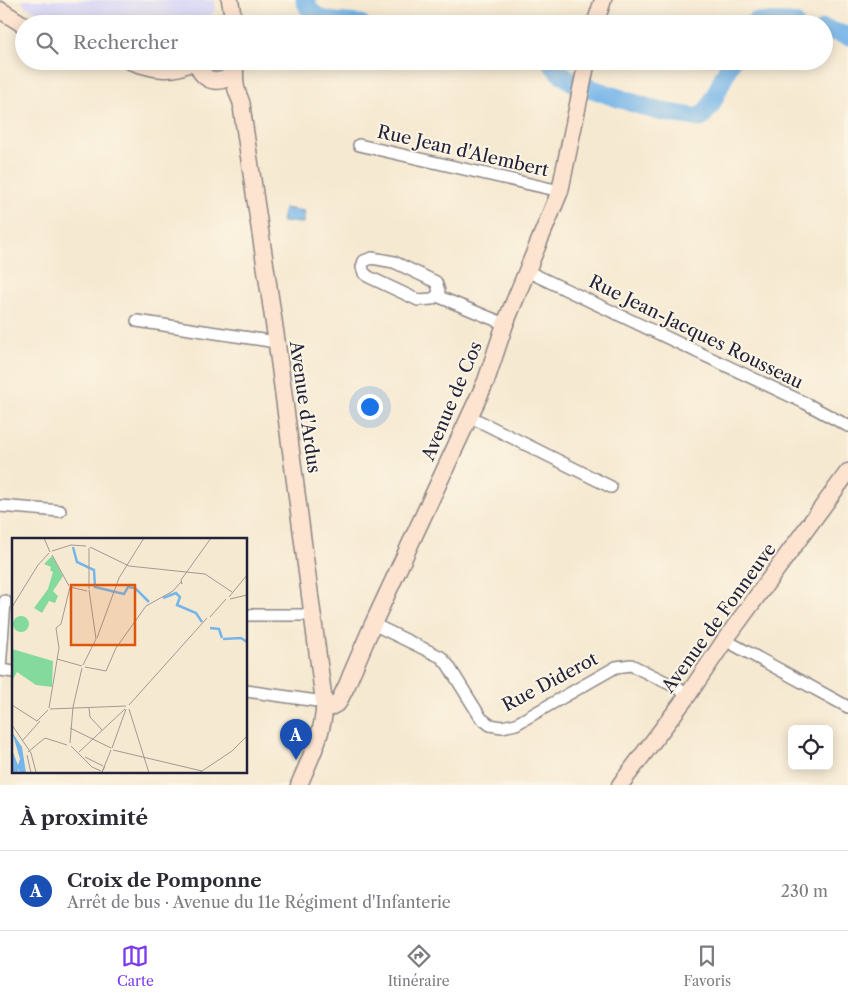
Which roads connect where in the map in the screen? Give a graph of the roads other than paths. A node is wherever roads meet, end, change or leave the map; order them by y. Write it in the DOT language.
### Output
graph roads {
  1 [pos="603,0"];
  2 [pos="0,10"];
  3 [pos="598,15"];
  4 [pos="0,20"];
  5 [pos="15,20"];
  6 [pos="15,24"];
  7 [pos="151,70"];
  8 [pos="232,70"];
  9 [pos="235,70"];
  10 [pos="584,70"];
  11 [pos="204,73"];
  12 [pos="242,110"];
  13 [pos="359,145"];
  14 [pos="560,191"];
  15 [pos="528,271"];
  16 [pos="437,296"];
  17 [pos="137,320"];
  18 [pos="505,324"];
  19 [pos="276,342"];
  20 [pos="469,416"];
  21 [pos="848,426"];
  22 [pos="848,472"];
  23 [pos="611,487"];
  24 [pos="0,506"];
  25 [pos="60,511"];
  26 [pos="5,601"];
  27 [pos="248,615"];
  28 [pos="312,615"];
  29 [pos="374,624"];
  30 [pos="725,640"];
  31 [pos="0,670"];
  32 [pos="248,692"];
  33 [pos="688,695"];
  34 [pos="324,706"];
  35 [pos="848,707"];
  36 [pos="299,785"];
  37 [pos="620,785"];
  1 -- 3 [label="street"];
  2 -- 5 [label="street"];
  4 -- 6 [label="street"];
  7 -- 11 [label="street"];
  8 -- 11 [label="street"];
  9 -- 12 [label="street, Avenue d'Ardus"];
  10 -- 14 [label="street, Avenue de Cos"];
  11 -- 12 [label="street, Avenue d'Ardus"];
  12 -- 19 [label="street, Avenue d'Ardus"];
  13 -- 14 [label="street, Rue Jean d'Alembert"];
  14 -- 15 [label="street, Avenue de Cos"];
  15 -- 18 [label="street, Avenue de Cos"];
  15 -- 21 [label="street, Rue Jean-Jacques Rousseau"];
  16 -- 16 [label="street"];
  16 -- 18 [label="street"];
  17 -- 19 [label="street"];
  18 -- 20 [label="street, Avenue de Cos"];
  19 -- 28 [label="street, Avenue d'Ardus"];
  20 -- 23 [label="street"];
  20 -- 29 [label="street, Avenue de Cos"];
  22 -- 30 [label="street, Avenue de Fonneuve"];
  24 -- 25 [label="street"];
  26 -- 31 [label="street"];
  27 -- 28 [label="street"];
  28 -- 34 [label="street, Avenue d'Ardus"];
  29 -- 33 [label="street, Rue Diderot"];
  29 -- 34 [label="street, Avenue de Cos"];
  30 -- 33 [label="street, Avenue de Fonneuve"];
  30 -- 35 [label="street"];
  32 -- 34 [label="street"];
  33 -- 37 [label="street, Avenue de Fonneuve"];
  34 -- 36 [label="street"];
}
